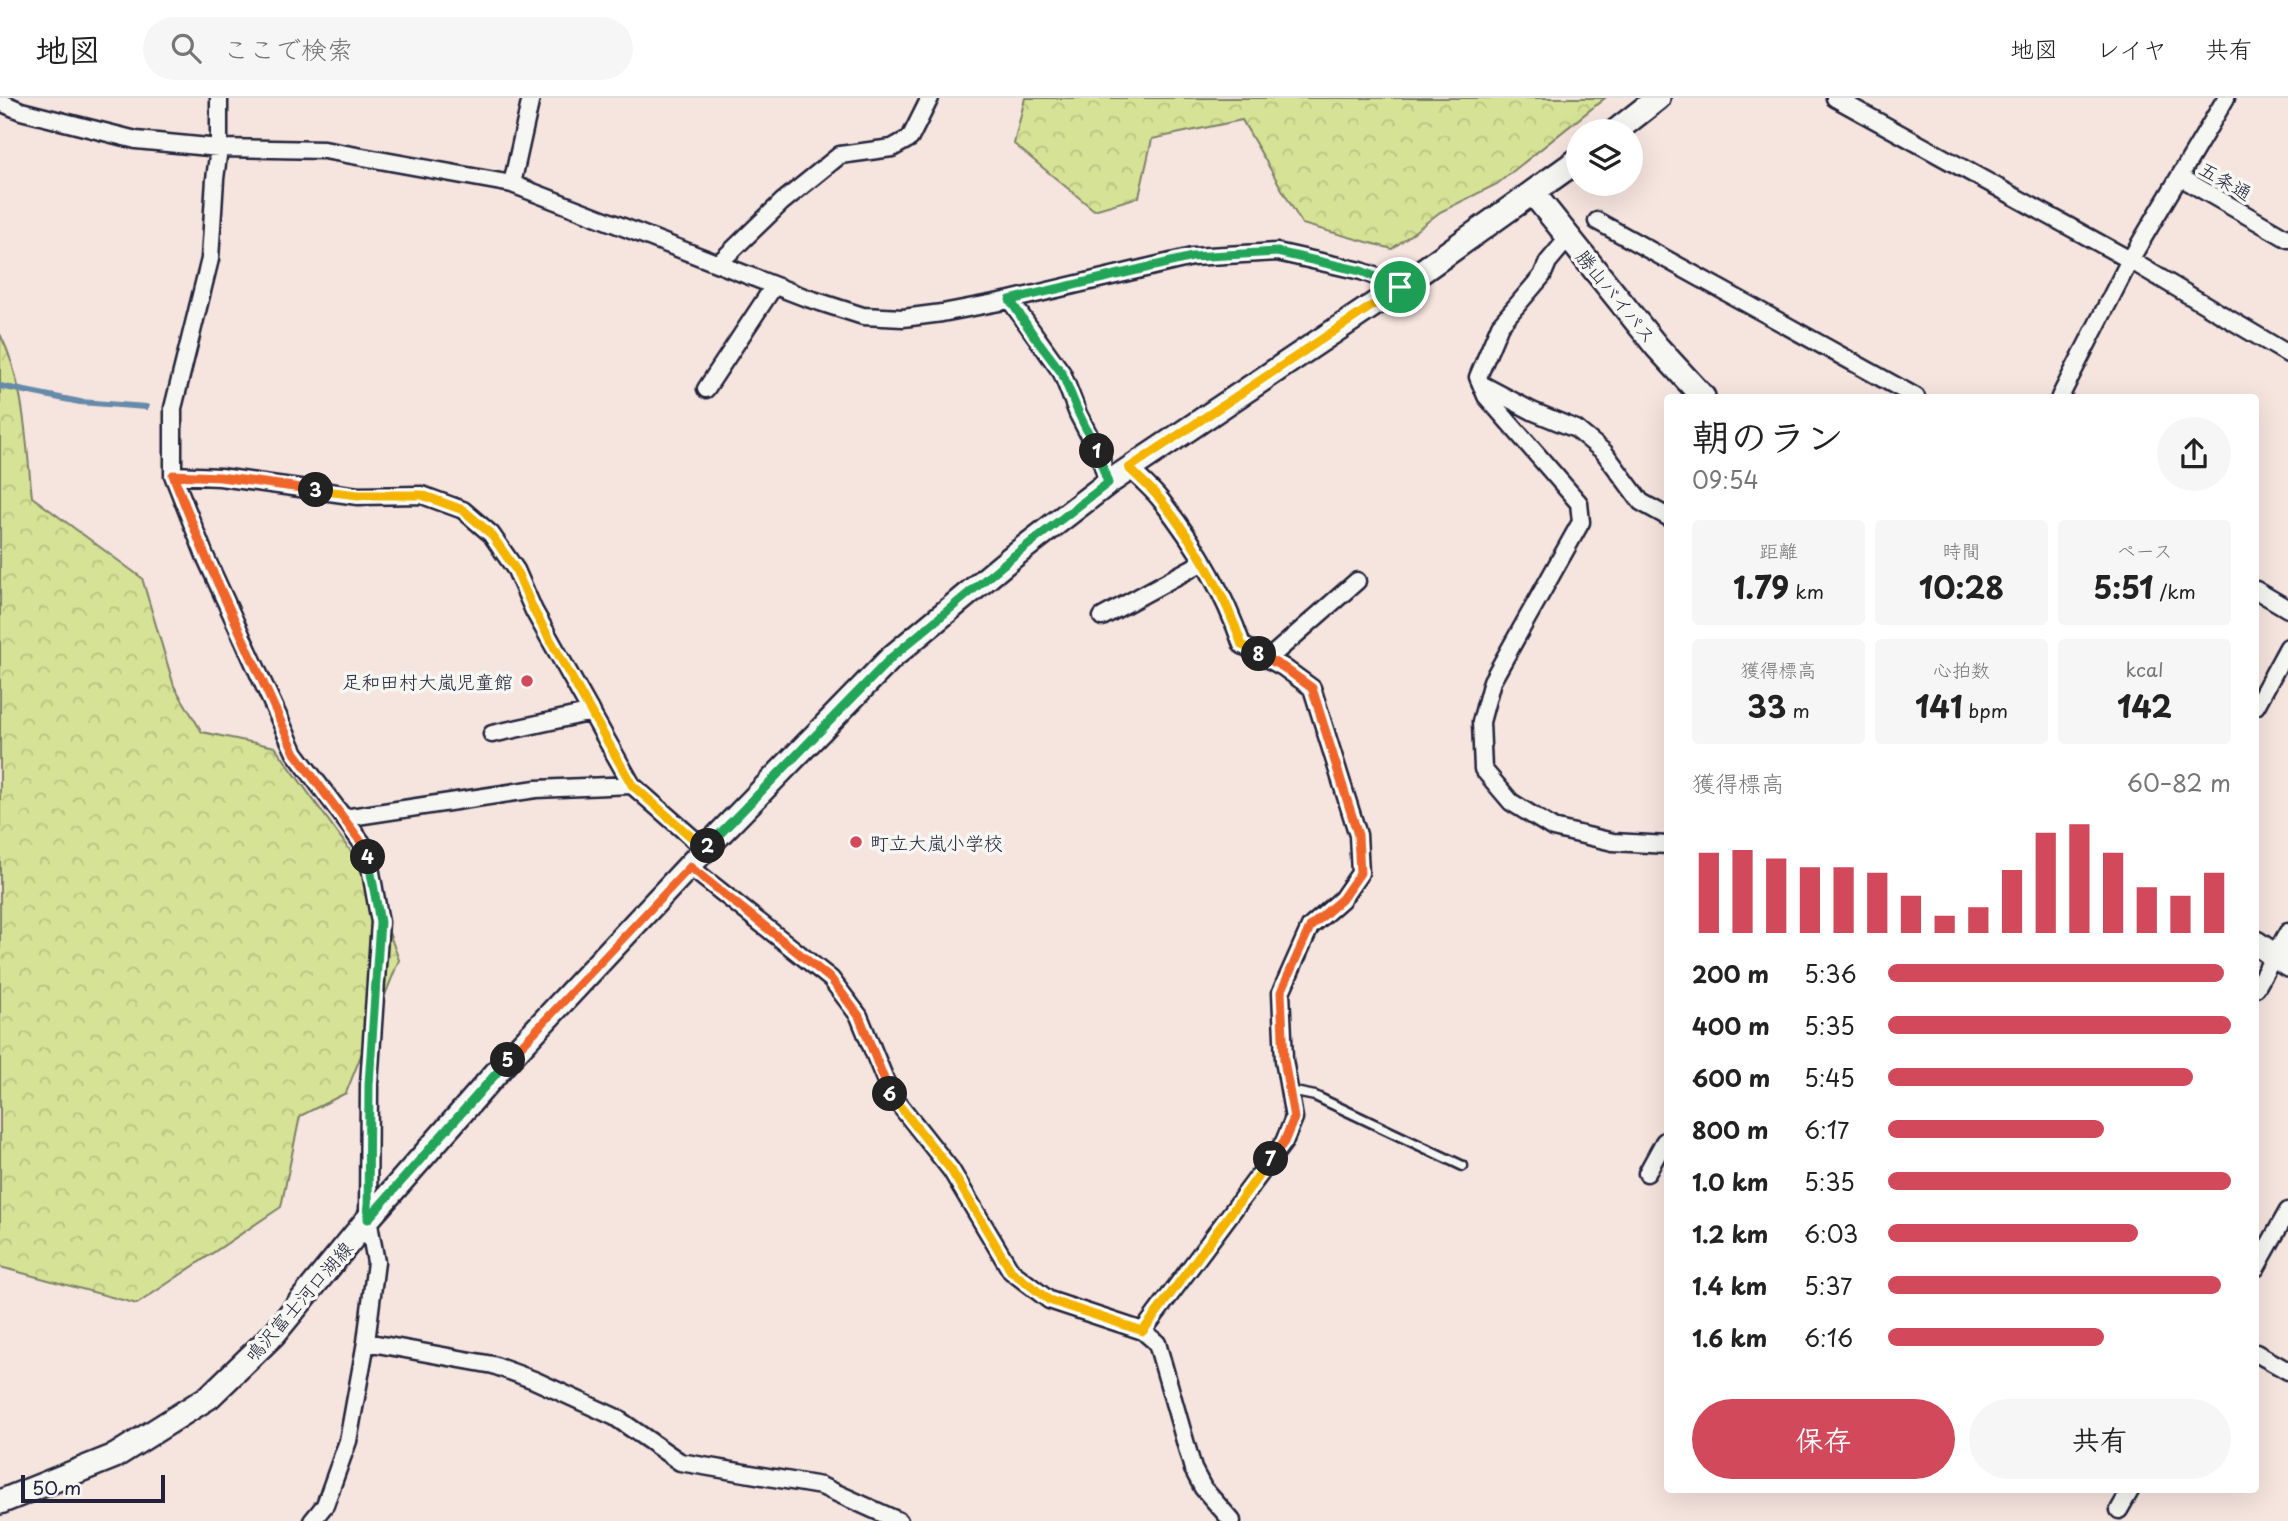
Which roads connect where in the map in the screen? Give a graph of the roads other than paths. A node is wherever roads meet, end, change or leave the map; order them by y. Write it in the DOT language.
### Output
graph roads {
  1 [pos="219,98"];
  2 [pos="531,98"];
  3 [pos="930,98"];
  4 [pos="1658,98"];
  5 [pos="1835,98"];
  6 [pos="2226,98"];
  7 [pos="0,102"];
  8 [pos="1631,119"];
  9 [pos="219,148"];
  10 [pos="1566,169"];
  11 [pos="2180,177"];
  12 [pos="512,184"];
  13 [pos="1533,193"];
  14 [pos="1597,221"];
  15 [pos="1569,237"];
  16 [pos="2288,239"];
  17 [pos="2130,260"];
  18 [pos="719,263"];
  19 [pos="774,286"];
  20 [pos="1400,287"];
  21 [pos="1010,300"];
  22 [pos="2288,354"];
  23 [pos="1481,384"];
  24 [pos="706,389"];
  25 [pos="1700,394"];
  26 [pos="1911,394"];
  27 [pos="2062,394"];
  28 [pos="1129,468"];
  29 [pos="173,475"];
  30 [pos="1108,483"];
  31 [pos="1664,515"];
  32 [pos="1203,562"];
  33 [pos="1357,581"];
  34 [pos="2259,592"];
  35 [pos="2288,609"];
  36 [pos="1102,617"];
  37 [pos="2288,647"];
  38 [pos="1268,659"];
  39 [pos="2259,700"];
  40 [pos="592,712"];
  41 [pos="492,733"];
  42 [pos="632,785"];
  43 [pos="344,818"];
  44 [pos="1664,845"];
  45 [pos="705,849"];
  46 [pos="690,867"];
  47 [pos="2288,932"];
  48 [pos="2273,955"];
  49 [pos="2259,979"];
  50 [pos="1290,1091"];
  51 [pos="1664,1142"];
  52 [pos="1463,1166"];
  53 [pos="1647,1173"];
  54 [pos="2288,1211"];
  55 [pos="368,1219"];
  56 [pos="2259,1263"];
  57 [pos="1143,1331"];
  58 [pos="366,1342"];
  59 [pos="2259,1355"];
  60 [pos="2288,1371"];
  61 [pos="2129,1493"];
  62 [pos="0,1502"];
  63 [pos="2119,1510"];
  64 [pos="312,1521"];
  65 [pos="899,1521"];
  66 [pos="1232,1521"];
  1 -- 9 [label="street"];
  2 -- 12 [label="street"];
  3 -- 18 [label="street"];
  4 -- 8 [label="main road"];
  5 -- 17 [label="street"];
  6 -- 11 [label="street"];
  7 -- 9 [label="street"];
  9 -- 12 [label="street"];
  9 -- 29 [label="street"];
  10 -- 13 [label="main road, 鳴沢富士河口湖線"];
  11 -- 16 [label="street, 五条通"];
  11 -- 17 [label="street"];
  12 -- 18 [label="street"];
  13 -- 15 [label="main road, 勝山バイパス"];
  13 -- 20 [label="main road, 鳴沢富士河口湖線"];
  14 -- 26 [label="street"];
  15 -- 23 [label="street"];
  15 -- 25 [label="main road, 勝山バイパス"];
  17 -- 22 [label="street"];
  17 -- 27 [label="street"];
  18 -- 19 [label="street"];
  19 -- 21 [label="street"];
  19 -- 24 [label="street"];
  20 -- 21 [label="street"];
  20 -- 28 [label="main road, 鳴沢富士河口湖線"];
  21 -- 30 [label="street"];
  23 -- 31 [label="street"];
  23 -- 44 [label="street"];
  28 -- 30 [label="main road, 鳴沢富士河口湖線"];
  28 -- 32 [label="street"];
  29 -- 40 [label="street"];
  29 -- 43 [label="street"];
  30 -- 45 [label="main road, 鳴沢富士河口湖線"];
  32 -- 36 [label="street"];
  32 -- 38 [label="street"];
  33 -- 38 [label="street"];
  34 -- 35 [label="street"];
  37 -- 39 [label="street"];
  38 -- 50 [label="street"];
  40 -- 41 [label="street"];
  40 -- 42 [label="street"];
  42 -- 43 [label="street"];
  42 -- 45 [label="street"];
  43 -- 55 [label="street"];
  45 -- 46 [label="main road, 鳴沢富士河口湖線"];
  46 -- 55 [label="main road, 鳴沢富士河口湖線"];
  46 -- 57 [label="street"];
  47 -- 48 [label="street"];
  48 -- 49 [label="street"];
  50 -- 52 [label="lane"];
  50 -- 57 [label="street"];
  51 -- 53 [label="street"];
  54 -- 56 [label="street"];
  55 -- 58 [label="street"];
  55 -- 62 [label="main road, 鳴沢富士河口湖線"];
  57 -- 66 [label="street"];
  58 -- 64 [label="street"];
  58 -- 65 [label="street"];
  59 -- 60 [label="street"];
  61 -- 63 [label="street"];
}
